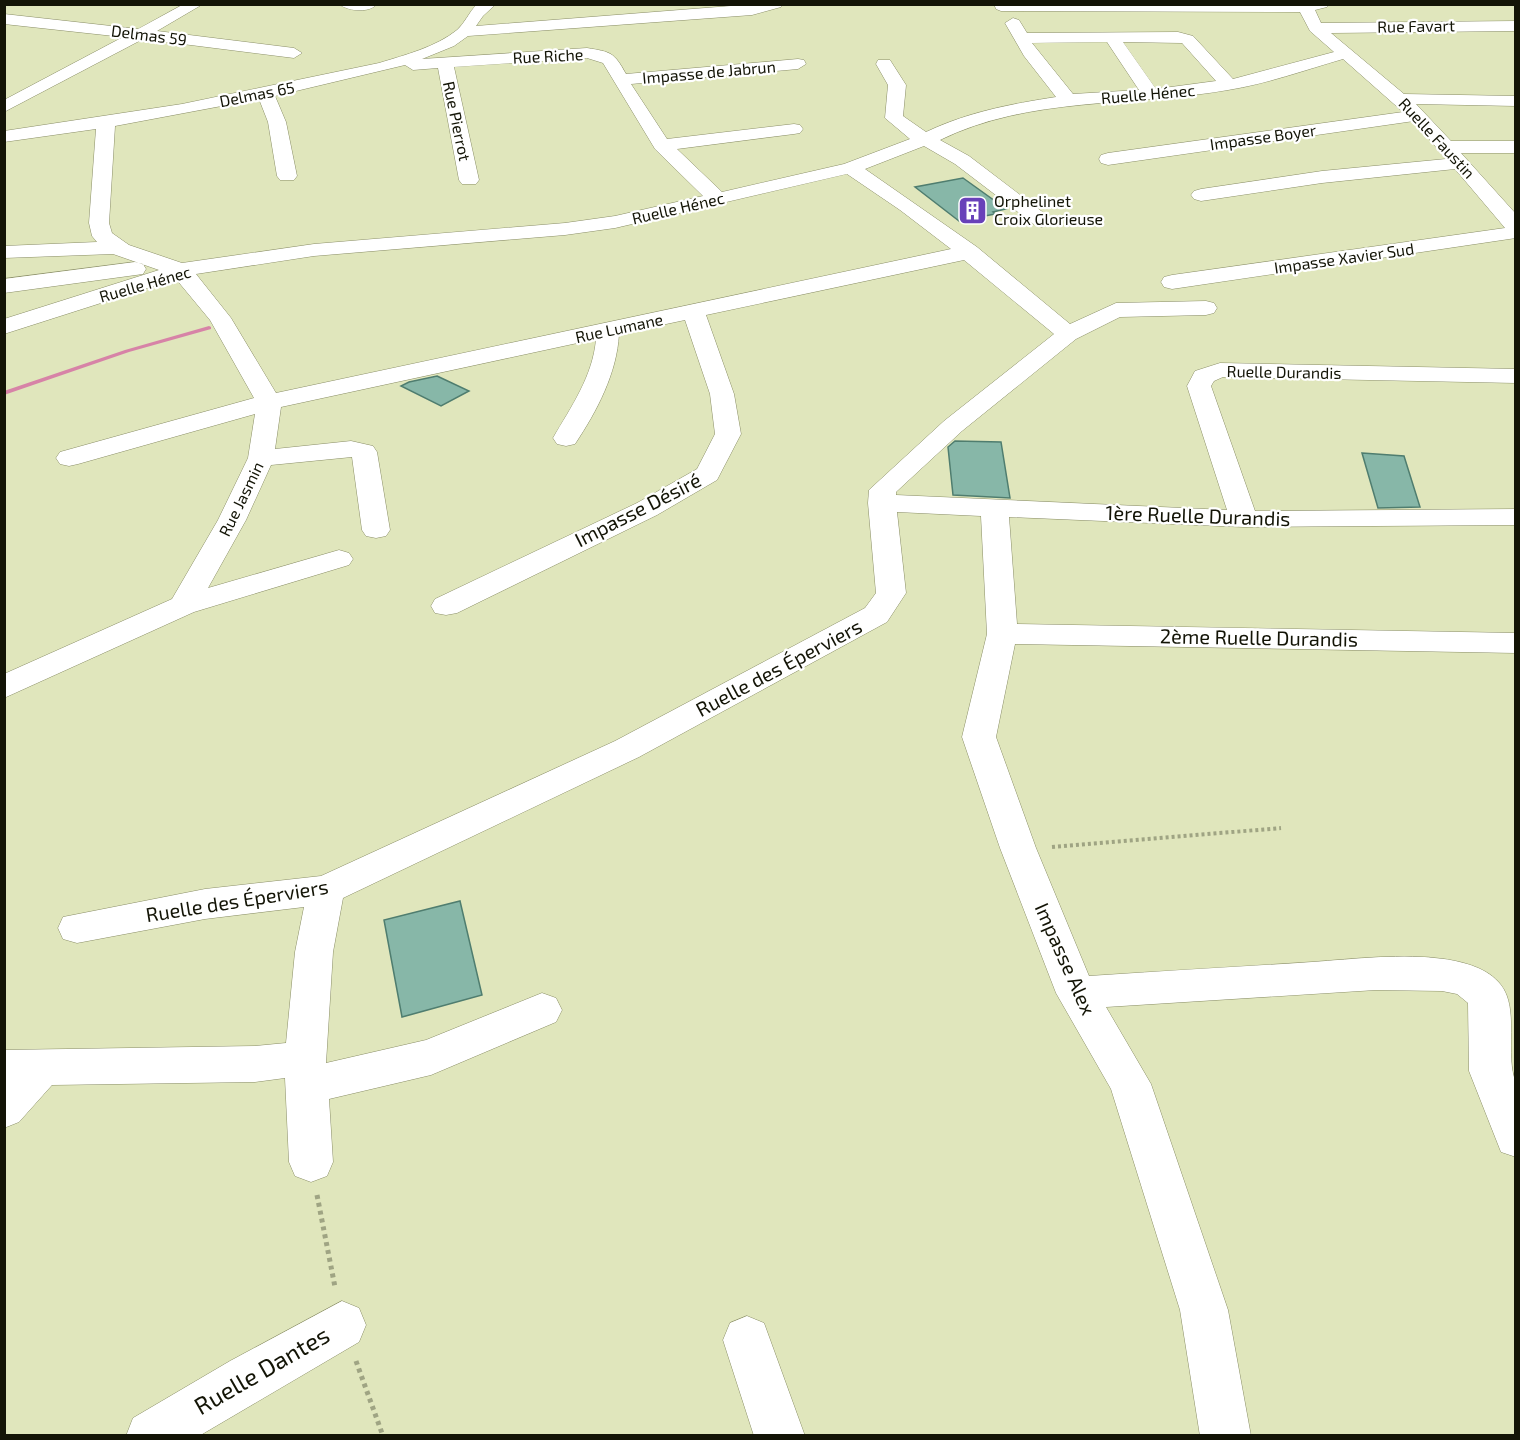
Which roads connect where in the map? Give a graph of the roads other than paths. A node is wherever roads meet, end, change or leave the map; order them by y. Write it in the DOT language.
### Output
graph roads {
  1 [pos="196,4"];
  2 [pos="346,4"];
  3 [pos="489,4"];
  4 [pos="775,5"];
  5 [pos="1001,5"];
  6 [pos="1310,5"];
  7 [pos="367,6"];
  8 [pos="4,19"];
  9 [pos="1515,26"];
  10 [pos="1316,28"];
  11 [pos="464,32"];
  12 [pos="143,34"];
  13 [pos="1112,37"];
  14 [pos="1022,38"];
  15 [pos="294,53"];
  16 [pos="1344,54"];
  17 [pos="445,63"];
  18 [pos="798,64"];
  19 [pos="884,64"];
  20 [pos="380,66"];
  21 [pos="620,80"];
  22 [pos="1229,85"];
  23 [pos="265,93"];
  24 [pos="1151,95"];
  25 [pos="1402,99"];
  26 [pos="1068,100"];
  27 [pos="1515,101"];
  28 [pos="4,107"];
  29 [pos="1418,114"];
  30 [pos="106,123"];
  31 [pos="794,129"];
  32 [pos="4,137"];
  33 [pos="927,139"];
  34 [pos="662,145"];
  35 [pos="1445,147"];
  36 [pos="1515,147"];
  37 [pos="1108,159"];
  38 [pos="1459,163"];
  39 [pos="850,168"];
  40 [pos="287,176"];
  41 [pos="469,180"];
  42 [pos="1201,195"];
  43 [pos="717,198"];
  44 [pos="1042,220"];
  45 [pos="1515,230"];
  46 [pos="116,248"];
  47 [pos="4,252"];
  48 [pos="969,252"];
  49 [pos="153,261"];
  50 [pos="182,270"];
  51 [pos="1172,282"];
  52 [pos="4,286"];
  53 [pos="1206,308"];
  54 [pos="694,312"];
  55 [pos="4,327"];
  56 [pos="608,331"];
  57 [pos="1068,334"];
  58 [pos="1515,376"];
  59 [pos="270,402"];
  60 [pos="566,438"];
  61 [pos="69,458"];
  62 [pos="261,458"];
  63 [pos="882,503"];
  64 [pos="994,508"];
  65 [pos="1515,516"];
  66 [pos="1244,519"];
  67 [pos="376,530"];
  68 [pos="339,559"];
  69 [pos="183,605"];
  70 [pos="446,606"];
  71 [pos="1002,634"];
  72 [pos="1515,643"];
  73 [pos="4,687"];
  74 [pos="326,890"];
  75 [pos="77,928"];
  76 [pos="1076,993"];
  77 [pos="542,1011"];
  78 [pos="24,1067"];
  79 [pos="306,1072"];
  80 [pos="4,1109"];
  81 [pos="1515,1138"];
  82 [pos="310,1161"];
  83 [pos="342,1325"];
  84 [pos="747,1340"];
  85 [pos="151,1436"];
  86 [pos="780,1436"];
  87 [pos="1226,1436"];
  1 -- 12 [label="street"];
  2 -- 7 [label="street"];
  3 -- 11 [label="street, Delmas 65"];
  4 -- 11 [label="street"];
  5 -- 6 [label="street"];
  5 -- 14 [label="street"];
  6 -- 10 [label="street, Ruelle Faustin"];
  8 -- 12 [label="street, Delmas 59"];
  9 -- 10 [label="street, Rue Favart"];
  10 -- 16 [label="street, Ruelle Faustin"];
  11 -- 20 [label="street, Delmas 65"];
  12 -- 15 [label="street, Delmas 59"];
  12 -- 28 [label="street"];
  13 -- 14 [label="street"];
  13 -- 22 [label="street"];
  13 -- 24 [label="street"];
  14 -- 26 [label="street"];
  16 -- 22 [label="street, Ruelle Hénec"];
  16 -- 25 [label="street, Ruelle Faustin"];
  17 -- 20 [label="street, Rue Riche"];
  17 -- 21 [label="street, Rue Riche"];
  17 -- 41 [label="street, Rue Pierrot"];
  18 -- 21 [label="street, Impasse de Jabrun"];
  19 -- 33 [label="street"];
  20 -- 23 [label="street, Delmas 65"];
  21 -- 34 [label="street, Rue Riche"];
  22 -- 24 [label="street, Ruelle Hénec"];
  23 -- 30 [label="street, Delmas 65"];
  23 -- 40 [label="street"];
  24 -- 26 [label="street, Ruelle Hénec"];
  25 -- 27 [label="street"];
  25 -- 29 [label="street, Ruelle Faustin"];
  26 -- 33 [label="street, Ruelle Hénec"];
  29 -- 35 [label="street, Ruelle Faustin"];
  29 -- 37 [label="street, Impasse Boyer"];
  30 -- 32 [label="street, Delmas 65"];
  30 -- 46 [label="street"];
  31 -- 34 [label="street"];
  33 -- 39 [label="street, Ruelle Hénec"];
  33 -- 44 [label="street"];
  34 -- 43 [label="street, Rue Riche"];
  35 -- 36 [label="street"];
  35 -- 38 [label="street, Ruelle Faustin"];
  38 -- 42 [label="street"];
  38 -- 45 [label="street, Ruelle Faustin"];
  39 -- 43 [label="street, Ruelle Hénec"];
  39 -- 48 [label="street"];
  43 -- 50 [label="street, Ruelle Hénec"];
  45 -- 51 [label="street, Impasse Xavier Sud"];
  46 -- 47 [label="street"];
  46 -- 49 [label="street"];
  48 -- 54 [label="street, Rue Lumane"];
  48 -- 57 [label="street"];
  49 -- 50 [label="street"];
  49 -- 52 [label="street"];
  50 -- 55 [label="street, Ruelle Hénec"];
  50 -- 59 [label="street"];
  53 -- 57 [label="street"];
  54 -- 56 [label="street, Rue Lumane"];
  54 -- 70 [label="street, Impasse Désiré"];
  56 -- 59 [label="street, Rue Lumane"];
  56 -- 60 [label="street"];
  57 -- 63 [label="street"];
  58 -- 66 [label="street, Ruelle Durandis"];
  59 -- 61 [label="street, Rue Lumane"];
  59 -- 62 [label="street, Rue Jasmin"];
  62 -- 67 [label="street"];
  62 -- 69 [label="street, Rue Jasmin"];
  63 -- 64 [label="street, 1ère Ruelle Durandis"];
  63 -- 74 [label="street, Ruelle des Éperviers"];
  64 -- 66 [label="street, 1ère Ruelle Durandis"];
  64 -- 71 [label="street, Impasse Alex"];
  65 -- 66 [label="street, 1ère Ruelle Durandis"];
  68 -- 69 [label="street"];
  69 -- 73 [label="street"];
  71 -- 72 [label="street, 2ème Ruelle Durandis"];
  71 -- 76 [label="street, Impasse Alex"];
  74 -- 75 [label="street, Ruelle des Éperviers"];
  74 -- 79 [label="street"];
  76 -- 81 [label="street"];
  76 -- 87 [label="street, Impasse Alex"];
  77 -- 79 [label="street"];
  78 -- 79 [label="street"];
  78 -- 80 [label="street"];
  79 -- 82 [label="street"];
  83 -- 85 [label="street, Ruelle Dantes"];
  84 -- 86 [label="street"];
}
